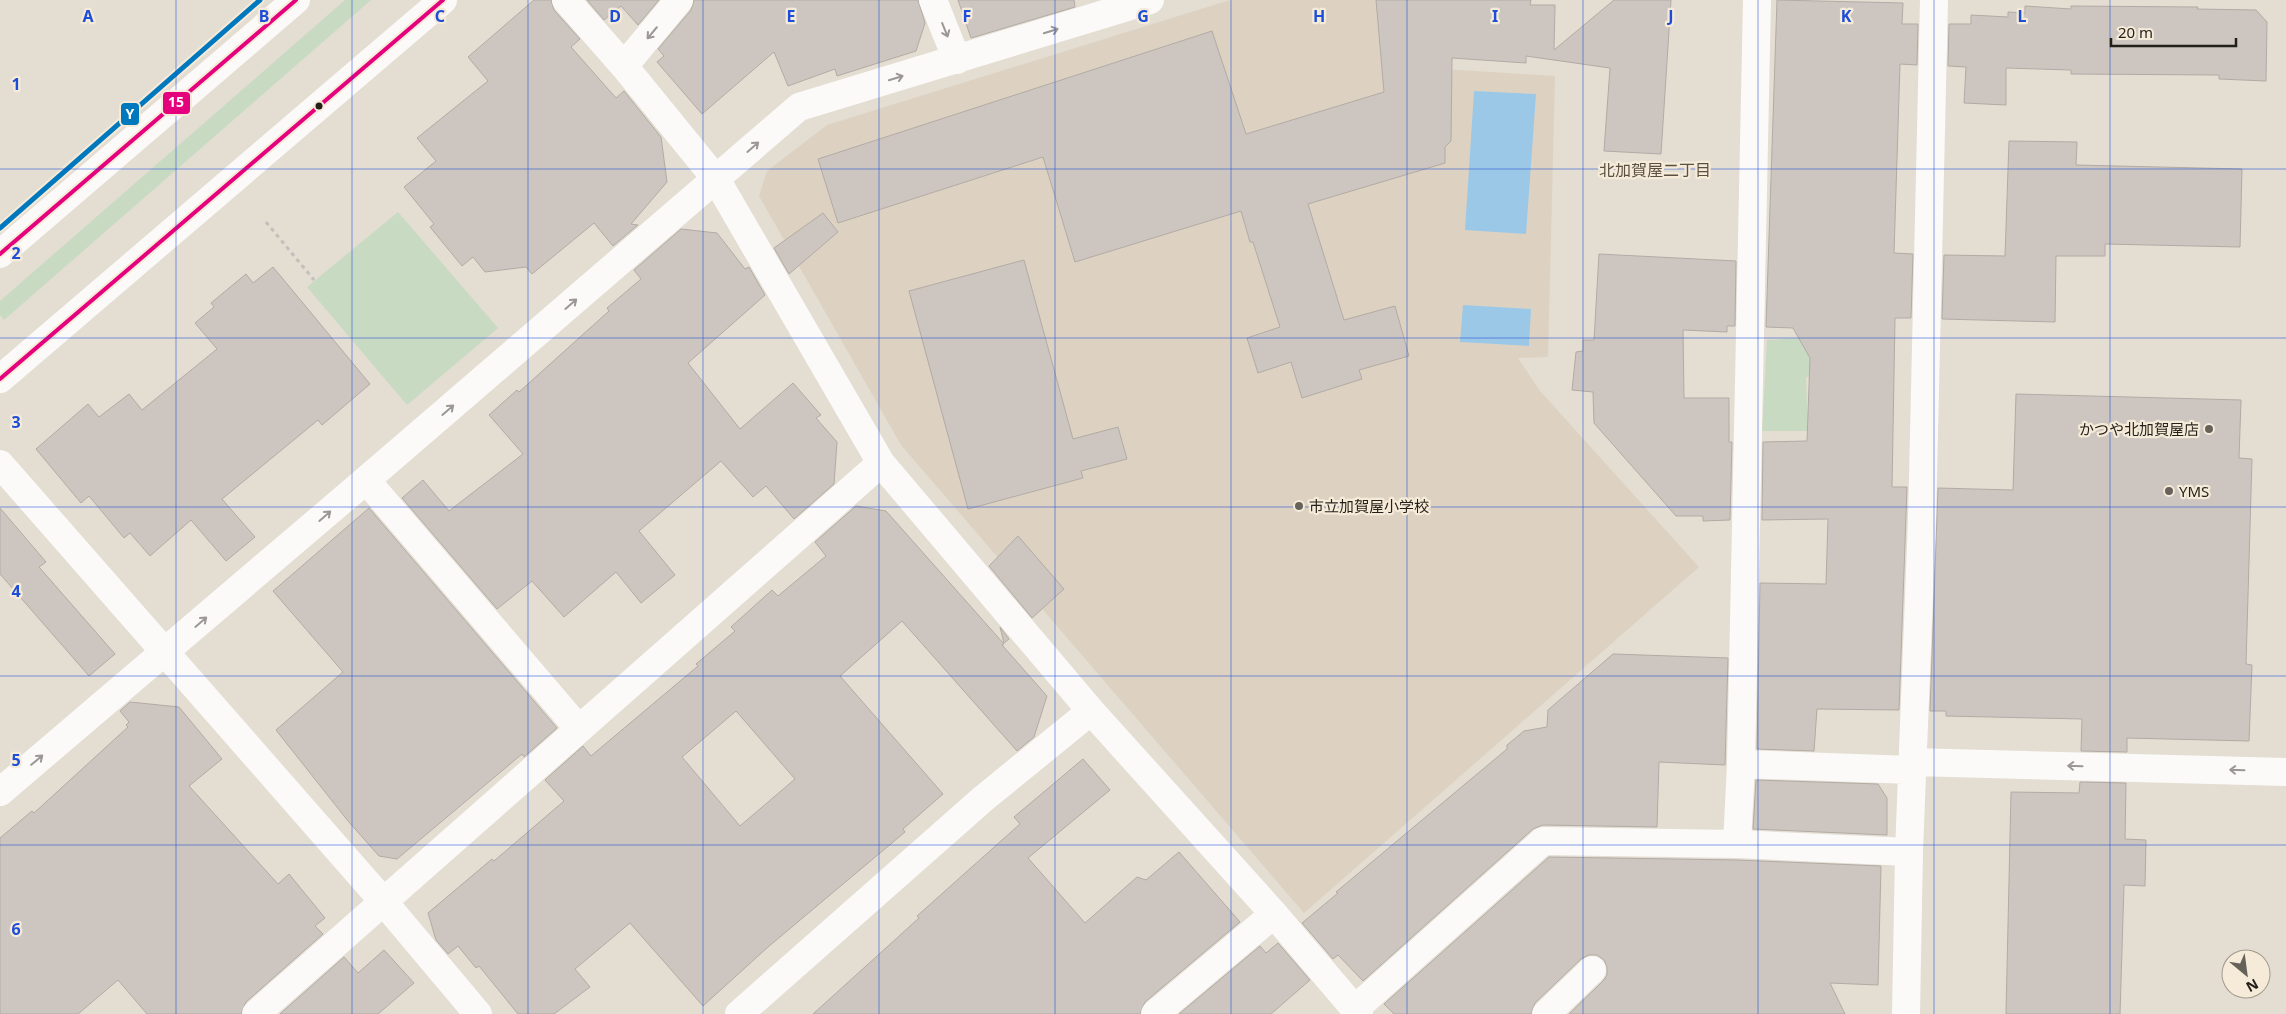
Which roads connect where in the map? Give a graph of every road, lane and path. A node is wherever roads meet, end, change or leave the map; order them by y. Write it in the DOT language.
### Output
graph roads {
  1 [pos="296,0"];
  2 [pos="442,0"];
  3 [pos="566,0"];
  4 [pos="679,0"];
  5 [pos="933,0"];
  6 [pos="1150,0"];
  7 [pos="1757,0"];
  8 [pos="1934,0"];
  9 [pos="957,60"];
  10 [pos="624,66"];
  11 [pos="716,179"];
  12 [pos="266,222"];
  13 [pos="0,254"];
  14 [pos="314,280"];
  15 [pos="0,379"];
  16 [pos="881,463"];
  17 [pos="0,464"];
  18 [pos="366,480"];
  19 [pos="164,653"];
  20 [pos="1091,711"];
  21 [pos="579,729"];
  22 [pos="1741,764"];
  23 [pos="1912,766"];
  24 [pos="2286,772"];
  25 [pos="0,792"];
  26 [pos="1737,844"];
  27 [pos="1908,852"];
  28 [pos="384,901"];
  29 [pos="1274,914"];
  30 [pos="1592,970"];
  31 [pos="1357,1011"];
  32 [pos="256,1014"];
  33 [pos="478,1014"];
  34 [pos="738,1014"];
  35 [pos="1155,1014"];
  36 [pos="1546,1014"];
  37 [pos="1906,1014"];
  1 -- 13 [label="street"];
  2 -- 15 [label="street"];
  3 -- 10 [label="street"];
  4 -- 10 [label="street, one-way"];
  5 -- 9 [label="street, one-way"];
  9 -- 6 [label="street, one-way"];
  7 -- 22 [label="street"];
  8 -- 23 [label="street"];
  11 -- 9 [label="street, one-way"];
  10 -- 11 [label="street"];
  11 -- 16 [label="street"];
  18 -- 11 [label="street, one-way"];
  12 -- 14 [label="path"];
  16 -- 20 [label="street"];
  16 -- 21 [label="street"];
  17 -- 19 [label="street"];
  19 -- 18 [label="street, one-way"];
  18 -- 21 [label="street"];
  25 -- 19 [label="street, one-way"];
  19 -- 28 [label="street"];
  20 -- 29 [label="street"];
  20 -- 34 [label="street"];
  21 -- 28 [label="street"];
  22 -- 23 [label="street"];
  22 -- 26 [label="street"];
  24 -- 23 [label="street, one-way"];
  23 -- 27 [label="street"];
  26 -- 27 [label="street"];
  26 -- 31 [label="street"];
  27 -- 37 [label="street"];
  28 -- 32 [label="street"];
  28 -- 33 [label="street"];
  29 -- 31 [label="street"];
  29 -- 35 [label="street"];
  30 -- 36 [label="street"];
}
